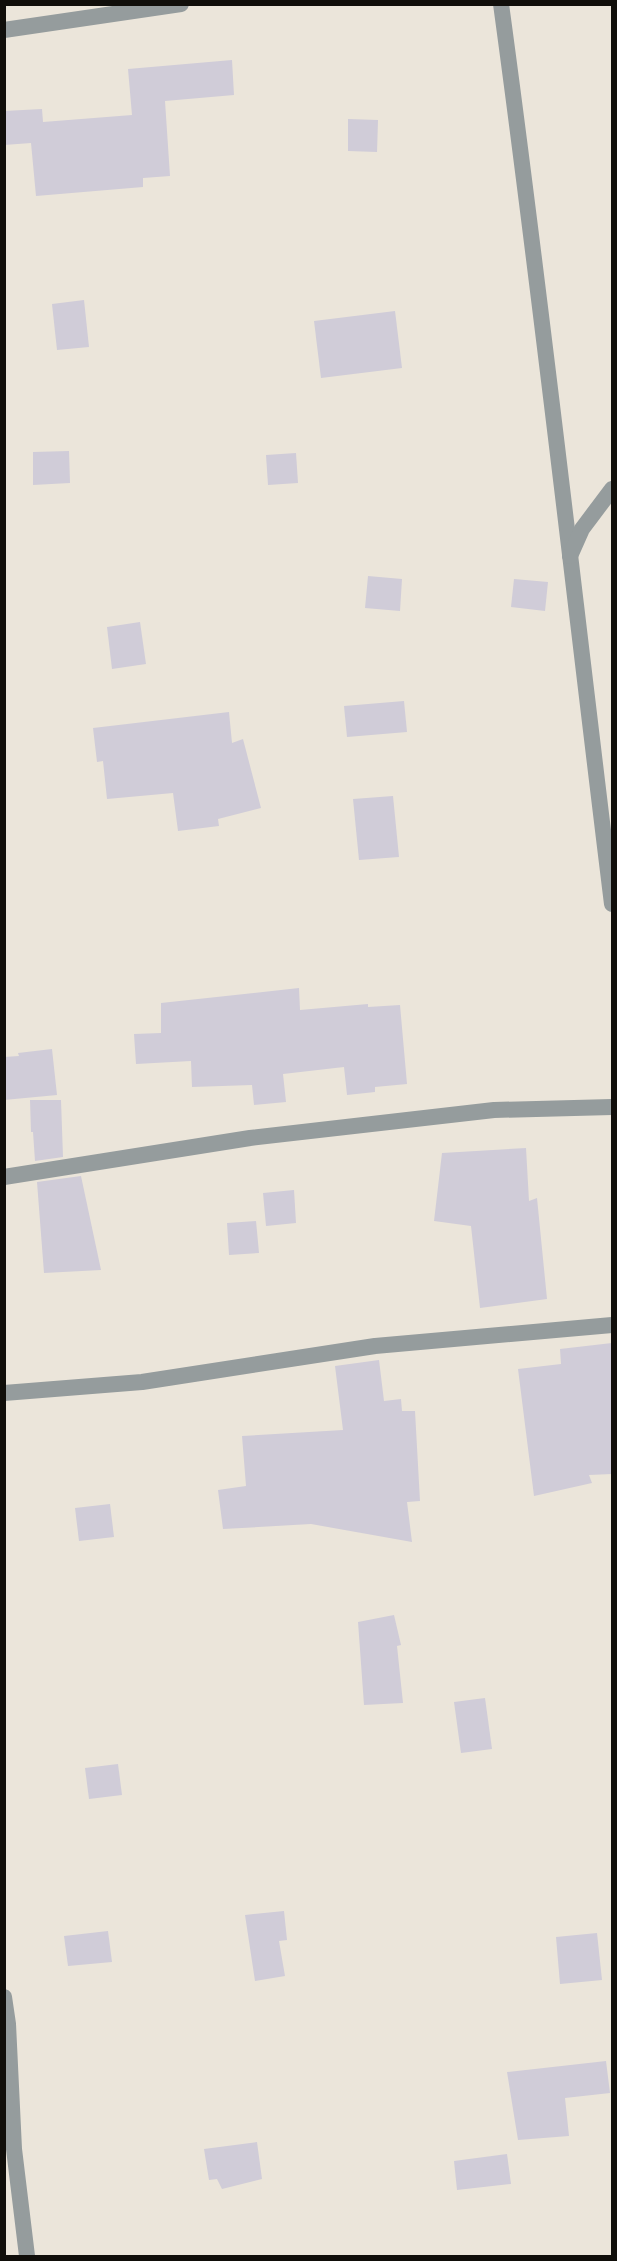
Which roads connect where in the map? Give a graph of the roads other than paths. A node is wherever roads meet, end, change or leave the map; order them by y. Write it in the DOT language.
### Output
graph roads {
  1 [pos="181,4"];
  2 [pos="501,5"];
  3 [pos="4,30"];
  4 [pos="612,489"];
  5 [pos="570,558"];
  6 [pos="612,904"];
  7 [pos="612,1107"];
  8 [pos="4,1177"];
  9 [pos="612,1325"];
  10 [pos="4,1393"];
  11 [pos="4,1997"];
  12 [pos="27,2256"];
  1 -- 3 [label="street"];
  2 -- 5 [label="street"];
  4 -- 5 [label="street"];
  5 -- 6 [label="street"];
  7 -- 8 [label="street"];
  9 -- 10 [label="street"];
  11 -- 12 [label="street"];
}
